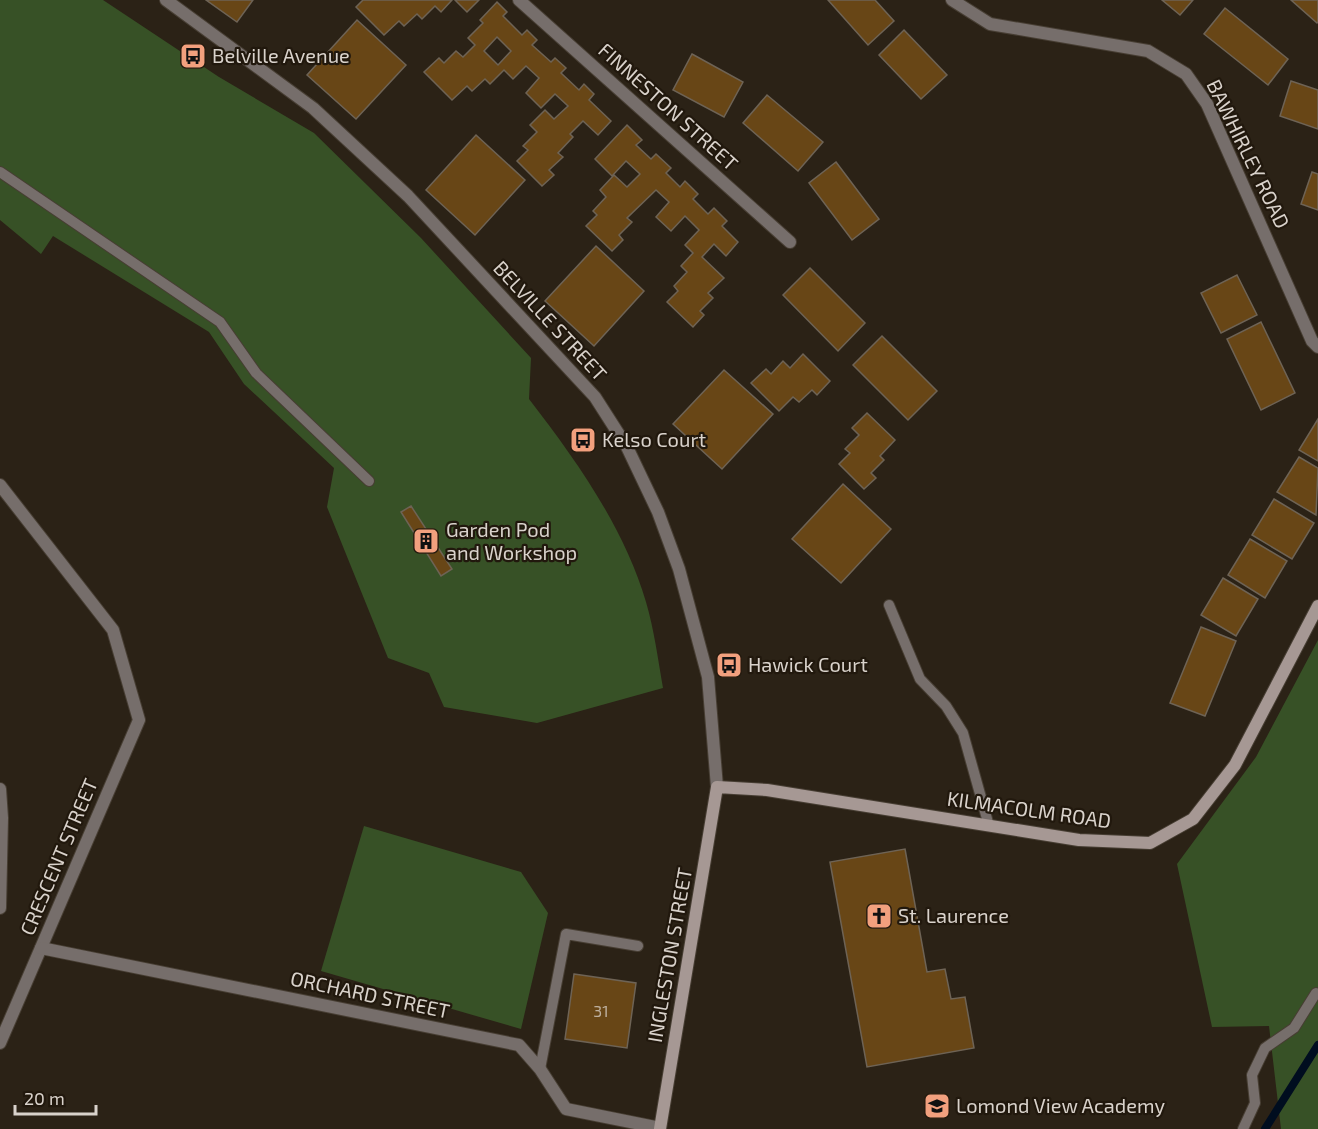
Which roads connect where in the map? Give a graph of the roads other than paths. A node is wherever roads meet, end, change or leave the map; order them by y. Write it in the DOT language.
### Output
graph roads {
  1 [pos="166,0"];
  2 [pos="519,0"];
  3 [pos="952,0"];
  4 [pos="0,172"];
  5 [pos="790,242"];
  6 [pos="1318,347"];
  7 [pos="369,481"];
  8 [pos="0,485"];
  9 [pos="889,605"];
  10 [pos="1318,606"];
  11 [pos="717,787"];
  12 [pos="0,789"];
  13 [pos="989,826"];
  14 [pos="0,906"];
  15 [pos="638,946"];
  16 [pos="41,948"];
  17 [pos="1316,993"];
  18 [pos="0,1043"];
  19 [pos="540,1069"];
  20 [pos="660,1128"];
  21 [pos="1243,1129"];
  1 -- 11 [label="street, BELVILLE STREET"];
  2 -- 5 [label="street, FINNESTON STREET"];
  3 -- 6 [label="street, BAWHIRLEY ROAD"];
  4 -- 7 [label="lane"];
  8 -- 16 [label="street, CRESCENT STREET"];
  9 -- 13 [label="lane"];
  10 -- 13 [label="main road, KILMACOLM ROAD"];
  11 -- 13 [label="main road, KILMACOLM ROAD"];
  11 -- 20 [label="main road, INGLESTON STREET"];
  12 -- 14 [label="street"];
  15 -- 19 [label="lane"];
  16 -- 18 [label="street, CRESCENT STREET"];
  16 -- 19 [label="street, ORCHARD STREET"];
  17 -- 21 [label="lane"];
  19 -- 20 [label="street, ORCHARD STREET"];
}
